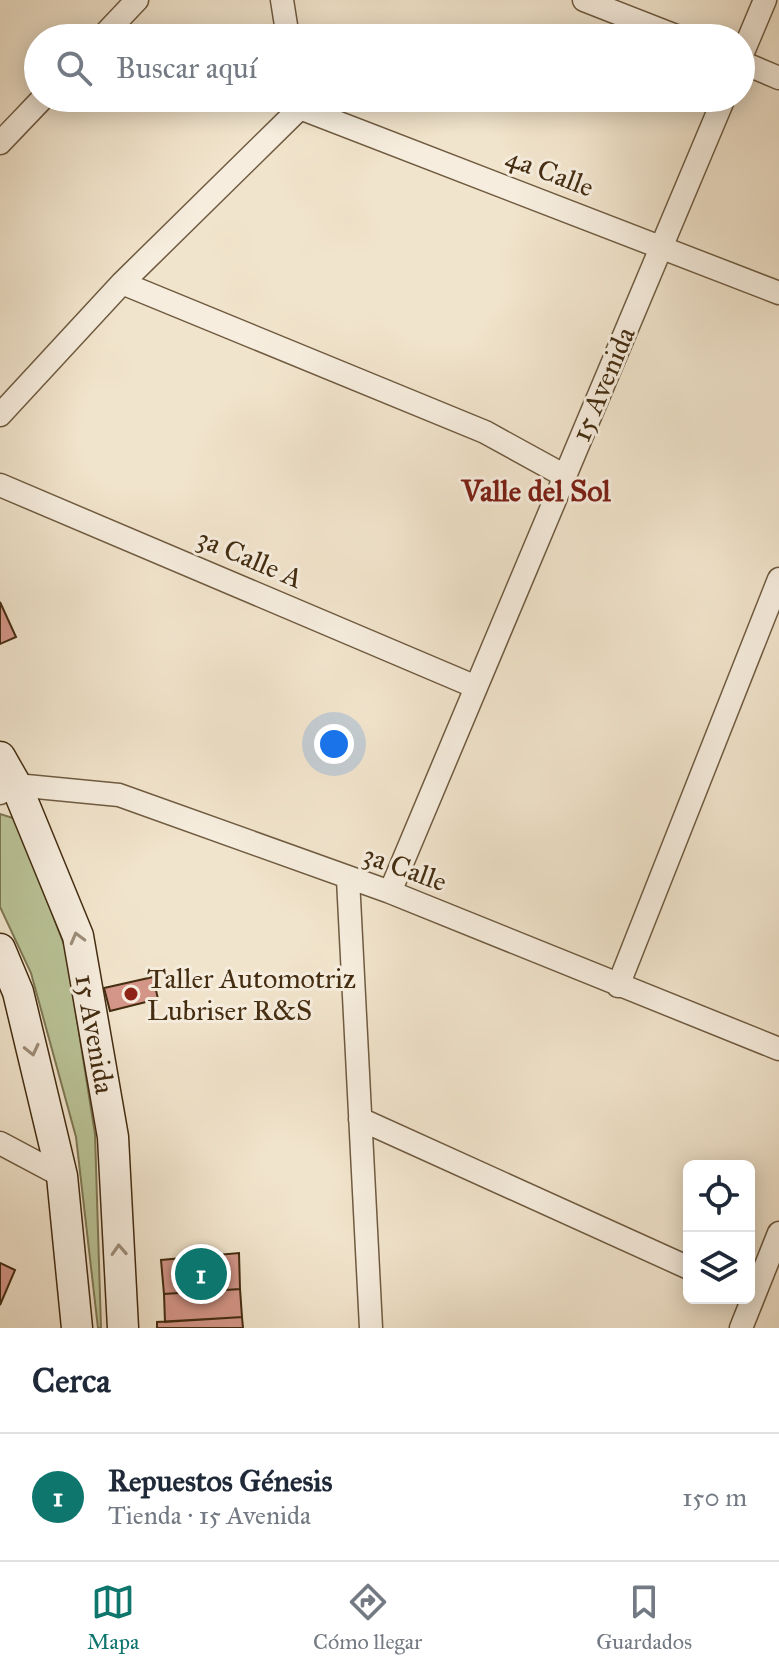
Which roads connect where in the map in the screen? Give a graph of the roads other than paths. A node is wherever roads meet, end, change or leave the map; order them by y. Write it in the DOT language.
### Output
graph roads {
  1 [pos="137,0"];
  2 [pos="282,0"];
  3 [pos="584,0"];
  4 [pos="765,0"];
  5 [pos="114,24"];
  6 [pos="286,24"];
  7 [pos="645,24"];
  8 [pos="755,25"];
  9 [pos="755,66"];
  10 [pos="779,78"];
  11 [pos="30,112"];
  12 [pos="290,112"];
  13 [pos="322,112"];
  14 [pos="718,112"];
  15 [pos="0,143"];
  16 [pos="661,247"];
  17 [pos="122,283"];
  18 [pos="779,293"];
  19 [pos="0,415"];
  20 [pos="565,476"];
  21 [pos="0,485"];
  22 [pos="779,579"];
  23 [pos="476,687"];
  24 [pos="0,757"];
  25 [pos="8,789"];
  26 [pos="348,879"];
  27 [pos="390,892"];
  28 [pos="0,949"];
  29 [pos="618,986"];
  30 [pos="779,1049"];
  31 [pos="360,1119"];
  32 [pos="0,1143"];
  33 [pos="62,1176"];
  34 [pos="779,1233"];
  35 [pos="683,1265"];
  36 [pos="755,1287"];
  37 [pos="748,1304"];
  38 [pos="77,1328"];
  39 [pos="123,1328"];
  40 [pos="371,1328"];
  41 [pos="741,1328"];
  1 -- 5 [label="street"];
  2 -- 6 [label="street"];
  3 -- 7 [label="street"];
  4 -- 8 [label="street"];
  9 -- 10 [label="street"];
  11 -- 15 [label="street"];
  12 -- 17 [label="street"];
  13 -- 16 [label="street, 4a Calle"];
  14 -- 16 [label="street, 15 Avenida"];
  16 -- 18 [label="street, 4a Calle"];
  16 -- 20 [label="street, 15 Avenida"];
  17 -- 19 [label="street"];
  17 -- 20 [label="street"];
  20 -- 23 [label="street, 15 Avenida"];
  21 -- 23 [label="street, 3a Calle A"];
  22 -- 29 [label="street"];
  23 -- 27 [label="street, 15 Avenida"];
  24 -- 25 [label="main road, 15 Avenida"];
  25 -- 26 [label="street, 3a Calle"];
  39 -- 25 [label="main road, 15 Avenida, one-way"];
  26 -- 27 [label="street, 3a Calle"];
  26 -- 31 [label="street"];
  27 -- 29 [label="street, 3a Calle"];
  28 -- 33 [label="main road, one-way"];
  29 -- 30 [label="street, 3a Calle"];
  31 -- 35 [label="street"];
  31 -- 40 [label="street"];
  32 -- 33 [label="street"];
  33 -- 38 [label="main road"];
  34 -- 36 [label="street"];
  37 -- 41 [label="street"];
}
